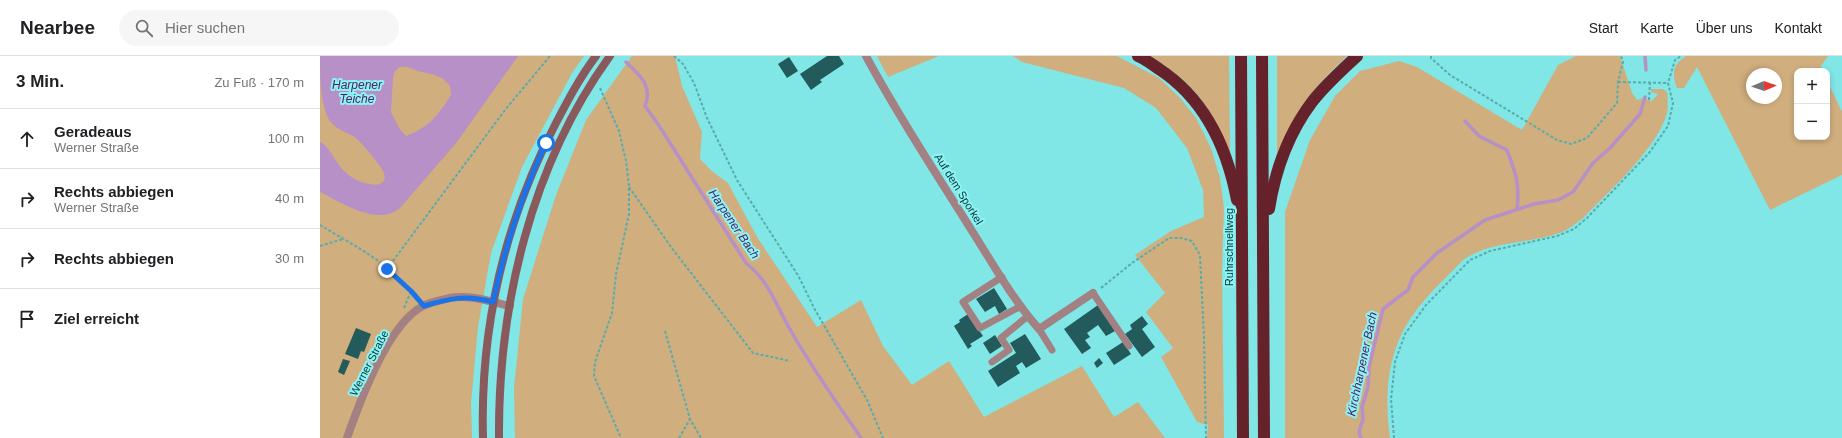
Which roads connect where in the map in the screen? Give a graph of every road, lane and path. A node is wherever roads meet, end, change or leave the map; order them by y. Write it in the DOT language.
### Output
graph roads {
  1 [pos="550,56"];
  2 [pos="596,56"];
  3 [pos="610,56"];
  4 [pos="674,56"];
  5 [pos="866,56"];
  6 [pos="1138,56"];
  7 [pos="1241,56"];
  8 [pos="1262,56"];
  9 [pos="1357,56"];
  10 [pos="1430,56"];
  11 [pos="1621,56"];
  12 [pos="1681,56"];
  13 [pos="1618,82"];
  14 [pos="1650,83"];
  15 [pos="1668,83"];
  16 [pos="600,86"];
  17 [pos="1649,100"];
  18 [pos="629,186"];
  19 [pos="320,225"];
  20 [pos="343,239"];
  21 [pos="320,246"];
  22 [pos="1242,259"];
  23 [pos="1263,260"];
  24 [pos="387,269"];
  25 [pos="1002,277"];
  26 [pos="1093,293"];
  27 [pos="493,302"];
  28 [pos="424,306"];
  29 [pos="510,306"];
  30 [pos="1021,306"];
  31 [pos="1028,316"];
  32 [pos="1039,329"];
  33 [pos="665,331"];
  34 [pos="1129,346"];
  35 [pos="1052,350"];
  36 [pos="790,361"];
  37 [pos="992,362"];
  38 [pos="690,419"];
  39 [pos="347,438"];
  40 [pos="483,438"];
  41 [pos="499,438"];
  42 [pos="621,438"];
  43 [pos="679,438"];
  44 [pos="701,438"];
  45 [pos="883,438"];
  46 [pos="1206,438"];
  47 [pos="1243,438"];
  48 [pos="1264,438"];
  49 [pos="1394,438"];
  1 -- 24 [label="path"];
  2 -- 27 [label="main road"];
  3 -- 29 [label="main road"];
  4 -- 45 [label="path"];
  5 -- 25 [label="street, Auf dem Sporkel"];
  6 -- 22 [label="highway"];
  7 -- 22 [label="highway, Ruhrschnellweg"];
  8 -- 23 [label="highway"];
  9 -- 23 [label="highway"];
  10 -- 13 [label="path"];
  11 -- 13 [label="path"];
  12 -- 15 [label="path"];
  13 -- 14 [label="path"];
  14 -- 15 [label="path"];
  14 -- 17 [label="path"];
  15 -- 49 [label="path"];
  16 -- 18 [label="path"];
  18 -- 36 [label="path"];
  18 -- 42 [label="path"];
  19 -- 20 [label="path"];
  20 -- 21 [label="path"];
  20 -- 24 [label="path"];
  22 -- 47 [label="highway, Ruhrschnellweg"];
  23 -- 48 [label="highway"];
  24 -- 28 [label="path"];
  25 -- 30 [label="street, Auf dem Sporkel"];
  25 -- 30 [label="lane"];
  26 -- 32 [label="street"];
  26 -- 34 [label="lane"];
  26 -- 46 [label="path"];
  27 -- 28 [label="street, Werner Straße"];
  27 -- 29 [label="street, Werner Straße"];
  27 -- 40 [label="main road"];
  28 -- 39 [label="street, Werner Straße"];
  29 -- 41 [label="main road"];
  30 -- 31 [label="street, Auf dem Sporkel"];
  31 -- 32 [label="street, Auf dem Sporkel"];
  31 -- 37 [label="lane"];
  32 -- 35 [label="lane, Auf dem Sporkel"];
  33 -- 38 [label="path"];
  38 -- 43 [label="path"];
  38 -- 44 [label="path"];
}
